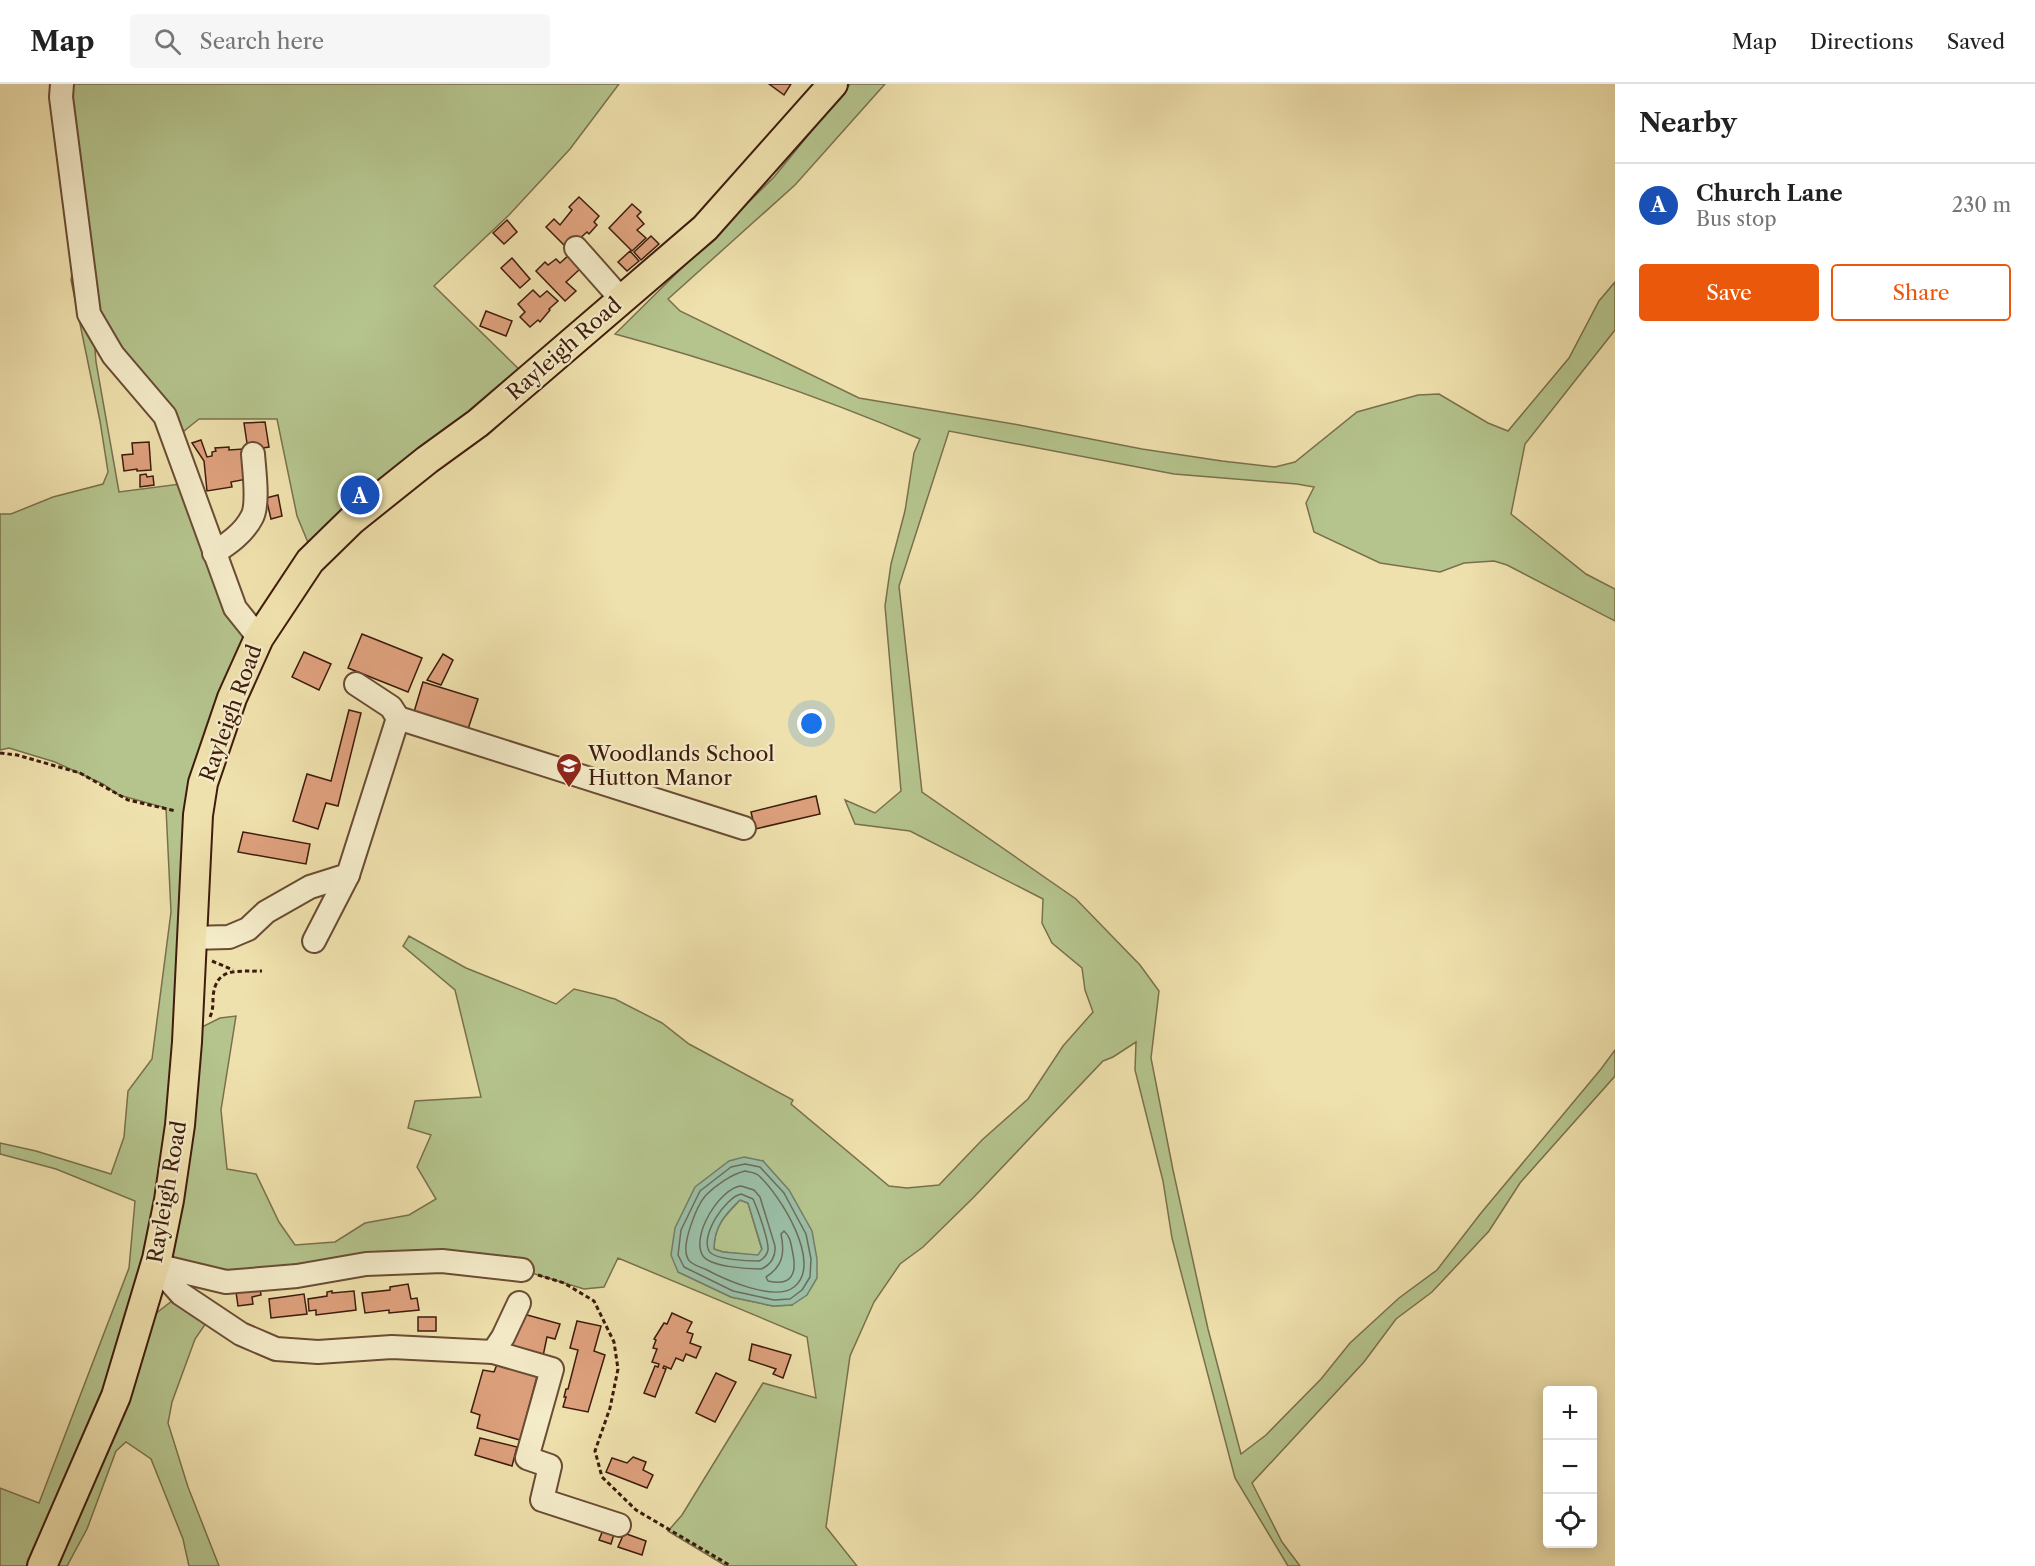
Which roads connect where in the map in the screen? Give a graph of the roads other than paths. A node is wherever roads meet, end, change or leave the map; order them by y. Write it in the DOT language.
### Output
graph roads {
  1 [pos="62,84"];
  2 [pos="833,84"];
  3 [pos="576,248"];
  4 [pos="622,300"];
  5 [pos="253,454"];
  6 [pos="214,553"];
  7 [pos="259,638"];
  8 [pos="357,684"];
  9 [pos="398,718"];
  10 [pos="744,828"];
  11 [pos="348,875"];
  12 [pos="314,941"];
  13 [pos="198,948"];
  14 [pos="155,1265"];
  15 [pos="522,1270"];
  16 [pos="519,1303"];
  17 [pos="493,1352"];
  18 [pos="619,1525"];
  19 [pos="42,1566"];
  1 -- 6 [label="street"];
  2 -- 4 [label="main road, Rayleigh Road"];
  3 -- 4 [label="street"];
  4 -- 7 [label="main road, Rayleigh Road"];
  5 -- 6 [label="street"];
  6 -- 7 [label="street"];
  7 -- 13 [label="main road, Rayleigh Road"];
  8 -- 9 [label="street"];
  9 -- 10 [label="street"];
  9 -- 11 [label="street"];
  11 -- 12 [label="street"];
  11 -- 13 [label="street"];
  13 -- 14 [label="main road, Rayleigh Road"];
  14 -- 15 [label="street"];
  14 -- 17 [label="street"];
  14 -- 19 [label="main road, Rayleigh Road"];
  16 -- 17 [label="street"];
  17 -- 18 [label="street"];
}
